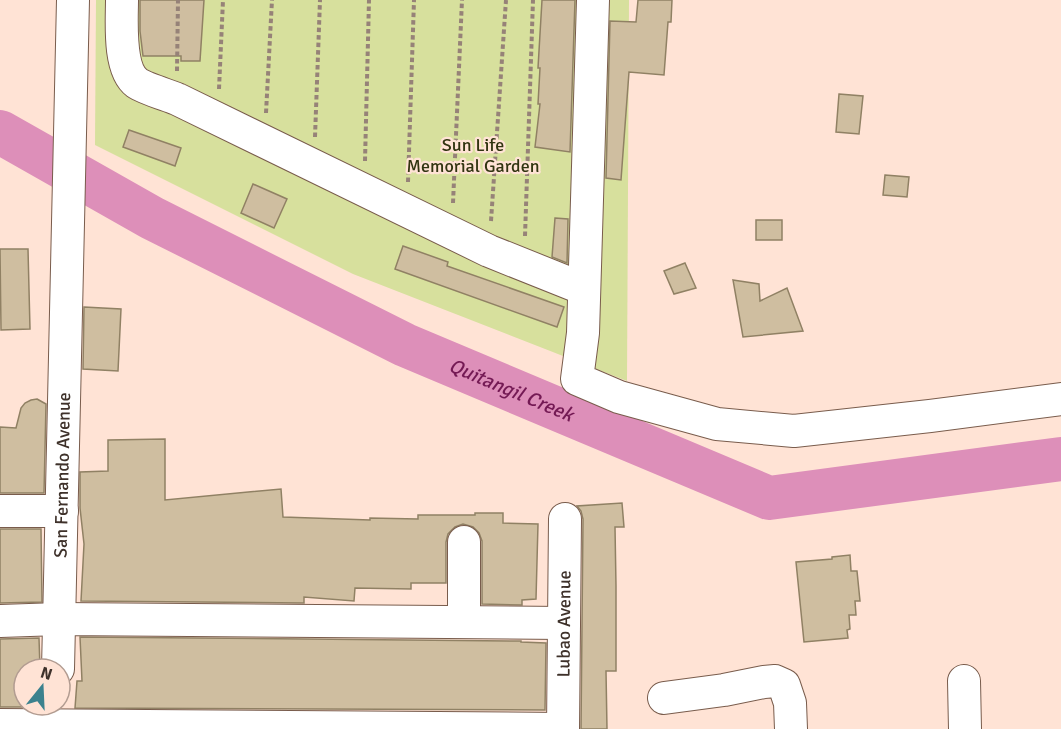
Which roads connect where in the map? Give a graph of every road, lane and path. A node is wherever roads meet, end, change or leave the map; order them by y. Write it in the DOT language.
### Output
graph roads {
  1 [pos="73,0"];
  2 [pos="122,0"];
  3 [pos="178,0"];
  4 [pos="223,0"];
  5 [pos="272,0"];
  6 [pos="320,0"];
  7 [pos="369,0"];
  8 [pos="414,0"];
  9 [pos="462,0"];
  10 [pos="507,0"];
  11 [pos="533,0"];
  12 [pos="593,0"];
  13 [pos="177,99"];
  14 [pos="218,120"];
  15 [pos="265,142"];
  16 [pos="314,167"];
  17 [pos="364,190"];
  18 [pos="407,211"];
  19 [pos="452,233"];
  20 [pos="489,251"];
  21 [pos="524,266"];
  22 [pos="584,289"];
  23 [pos="1061,399"];
  24 [pos="0,511"];
  25 [pos="62,511"];
  26 [pos="565,519"];
  27 [pos="464,542"];
  28 [pos="59,619"];
  29 [pos="0,621"];
  30 [pos="464,622"];
  31 [pos="564,622"];
  32 [pos="58,657"];
  33 [pos="964,681"];
  34 [pos="664,698"];
  35 [pos="57,720"];
  36 [pos="0,725"];
  37 [pos="563,729"];
  38 [pos="791,729"];
  39 [pos="965,729"];
  1 -- 25 [label="street, San Fernando Avenue"];
  2 -- 13 [label="street"];
  3 -- 13 [label="path"];
  4 -- 14 [label="path"];
  5 -- 15 [label="path"];
  6 -- 16 [label="path"];
  7 -- 17 [label="path"];
  8 -- 18 [label="path"];
  9 -- 19 [label="path"];
  10 -- 20 [label="path"];
  11 -- 21 [label="path"];
  12 -- 22 [label="street"];
  13 -- 14 [label="street"];
  14 -- 15 [label="street"];
  15 -- 16 [label="street"];
  16 -- 17 [label="street"];
  17 -- 18 [label="street"];
  18 -- 19 [label="street"];
  19 -- 20 [label="street"];
  20 -- 21 [label="street"];
  21 -- 22 [label="street"];
  22 -- 23 [label="street"];
  24 -- 25 [label="street"];
  25 -- 28 [label="street, San Fernando Avenue"];
  26 -- 31 [label="street, Lubao Avenue"];
  27 -- 30 [label="street"];
  28 -- 29 [label="street"];
  28 -- 30 [label="street"];
  28 -- 32 [label="street, San Fernando Avenue"];
  30 -- 31 [label="street"];
  31 -- 37 [label="street, Lubao Avenue"];
  33 -- 39 [label="street"];
  34 -- 38 [label="street"];
  35 -- 36 [label="street"];
  35 -- 37 [label="street"];
}
